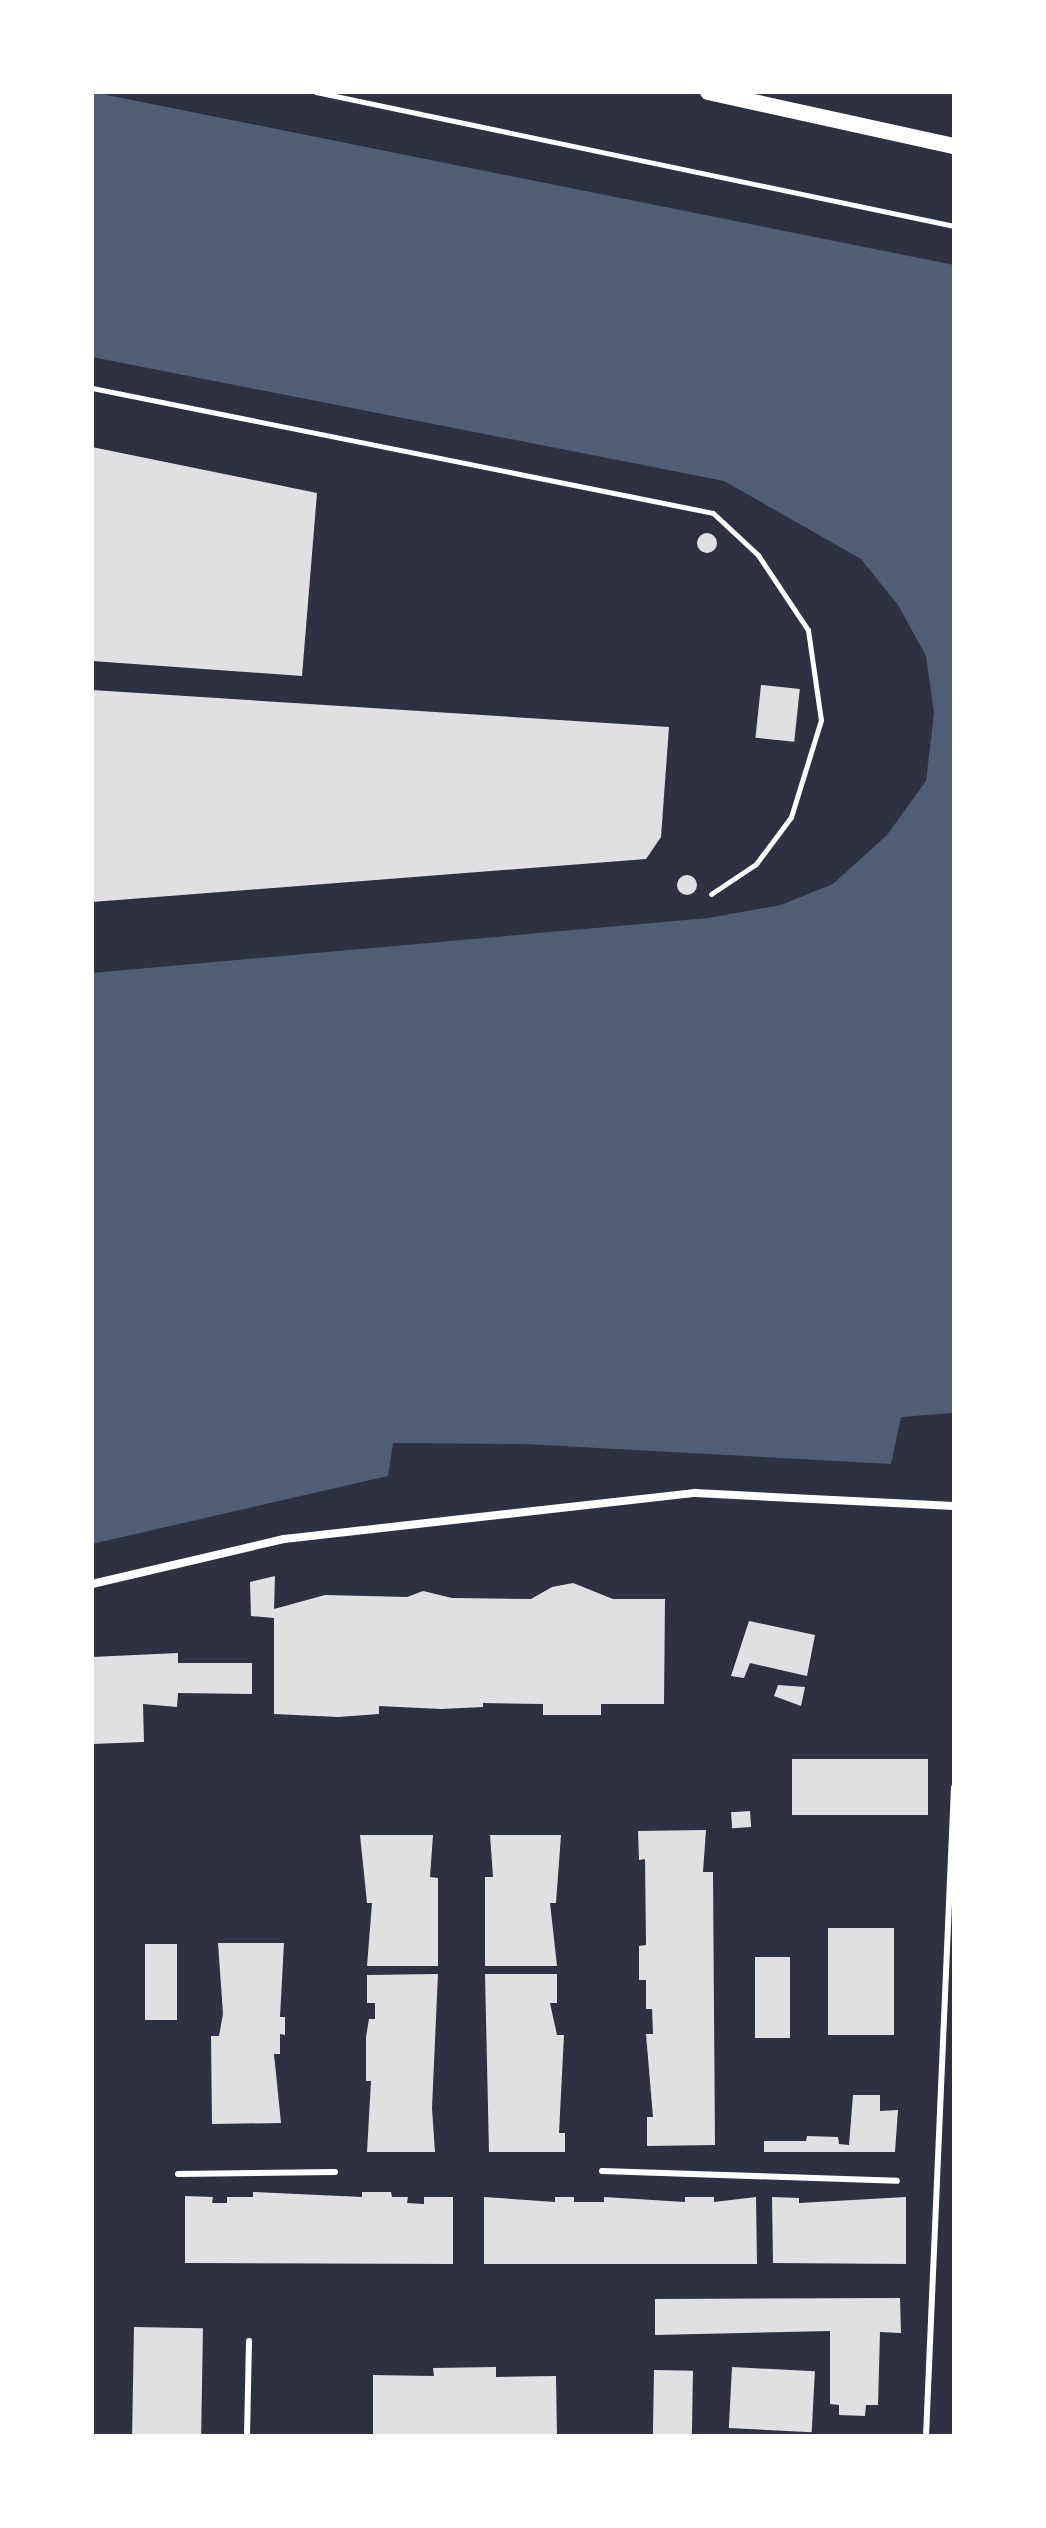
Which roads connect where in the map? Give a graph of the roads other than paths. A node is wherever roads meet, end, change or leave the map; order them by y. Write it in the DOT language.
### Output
graph roads {
  1 [pos="708,92"];
  2 [pos="954,146"];
  3 [pos="954,1506"];
  4 [pos="92,1584"];
  5 [pos="954,1788"];
  6 [pos="602,2171"];
  7 [pos="335,2172"];
  8 [pos="178,2174"];
  9 [pos="897,2181"];
  10 [pos="249,2341"];
  11 [pos="247,2436"];
  12 [pos="926,2436"];
  1 -- 2 [label="main road"];
  3 -- 4 [label="street"];
  5 -- 12 [label="lane"];
  6 -- 9 [label="lane"];
  7 -- 8 [label="lane"];
  10 -- 11 [label="lane"];
}
